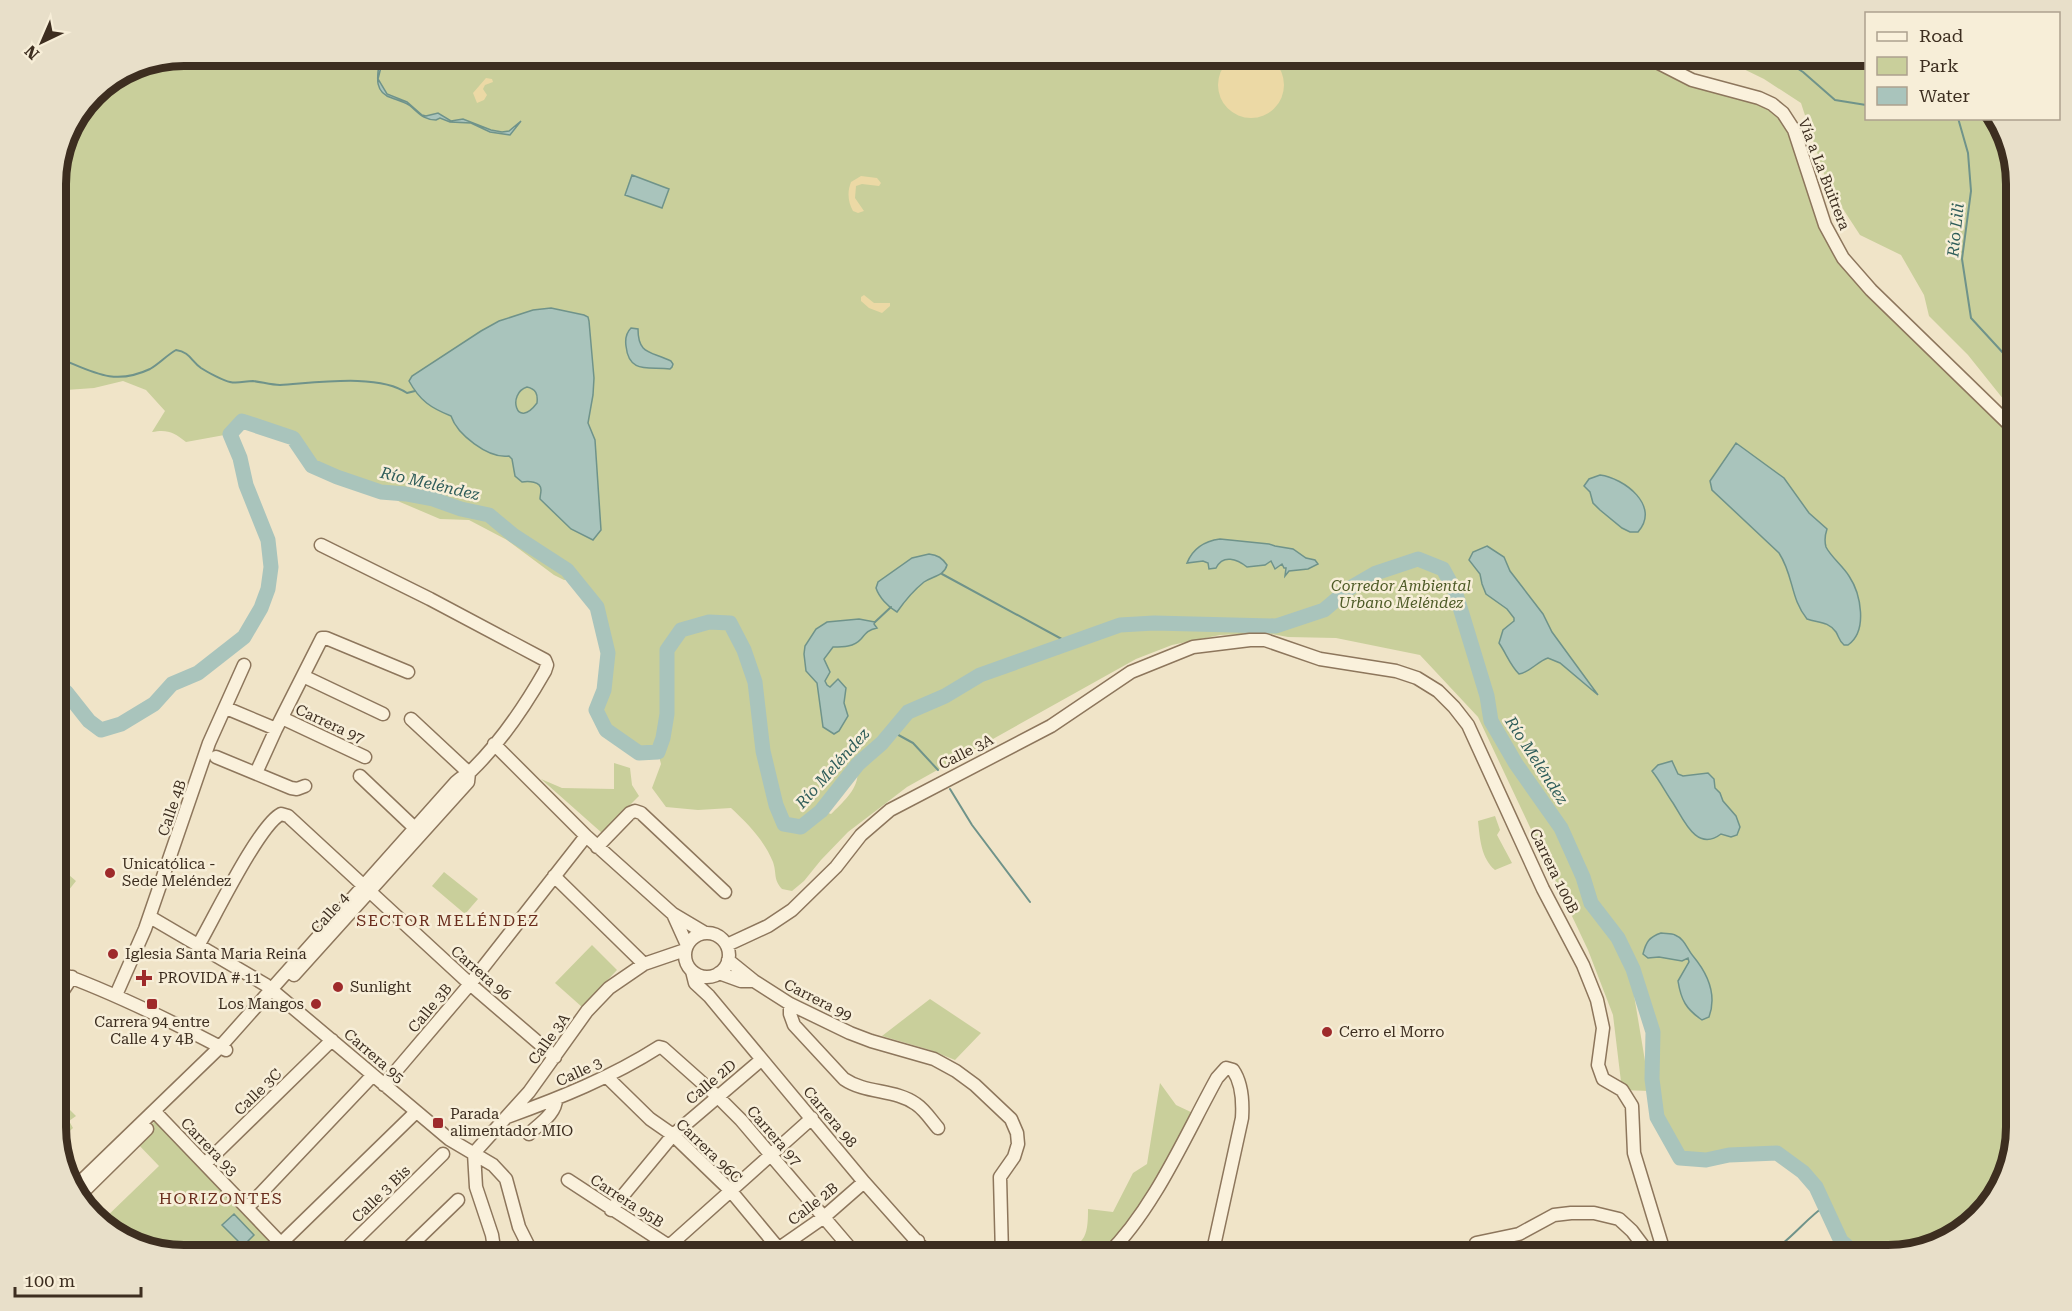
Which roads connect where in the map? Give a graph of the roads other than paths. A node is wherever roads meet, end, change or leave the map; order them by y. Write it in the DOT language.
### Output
graph roads {
  1 [pos="1665,66"];
  2 [pos="2006,421"];
  3 [pos="321,545"];
  4 [pos="1250,640"];
  5 [pos="244,665"];
  6 [pos="408,672"];
  7 [pos="303,676"];
  8 [pos="226,708"];
  9 [pos="383,714"];
  10 [pos="411,719"];
  11 [pos="279,723"];
  12 [pos="494,744"];
  13 [pos="365,756"];
  14 [pos="216,758"];
  15 [pos="256,773"];
  16 [pos="469,773"];
  17 [pos="360,776"];
  18 [pos="305,786"];
  19 [pos="417,831"];
  20 [pos="586,836"];
  21 [pos="597,847"];
  22 [pos="554,876"];
  23 [pos="366,889"];
  24 [pos="725,892"];
  25 [pos="673,914"];
  26 [pos="150,916"];
  27 [pos="705,933"];
  28 [pos="199,944"];
  29 [pos="727,945"];
  30 [pos="686,947"];
  31 [pos="660,959"];
  32 [pos="728,960"];
  33 [pos="644,964"];
  34 [pos="689,967"];
  35 [pos="66,975"];
  36 [pos="714,975"];
  37 [pos="72,977"];
  38 [pos="754,981"];
  39 [pos="470,984"];
  40 [pos="66,986"];
  41 [pos="274,991"];
  42 [pos="116,995"];
  43 [pos="709,996"];
  44 [pos="790,1004"];
  45 [pos="332,1040"];
  46 [pos="659,1047"];
  47 [pos="223,1048"];
  48 [pos="555,1057"];
  49 [pos="761,1060"];
  50 [pos="373,1075"];
  51 [pos="607,1077"];
  52 [pos="384,1085"];
  53 [pos="717,1096"];
  54 [pos="556,1099"];
  55 [pos="416,1112"];
  56 [pos="157,1113"];
  57 [pos="507,1117"];
  58 [pos="812,1119"];
  59 [pos="939,1128"];
  60 [pos="529,1134"];
  61 [pos="673,1135"];
  62 [pos="474,1153"];
  63 [pos="443,1154"];
  64 [pos="770,1156"];
  65 [pos="205,1164"];
  66 [pos="568,1180"];
  67 [pos="864,1182"];
  68 [pos="80,1183"];
  69 [pos="85,1190"];
  70 [pos="730,1190"];
  71 [pos="458,1200"];
  72 [pos="247,1208"];
  73 [pos="611,1210"];
  74 [pos="824,1217"];
  75 [pos="918,1241"];
  76 [pos="1476,1243"];
  77 [pos="281,1244"];
  78 [pos="351,1245"];
  79 [pos="412,1245"];
  80 [pos="493,1245"];
  81 [pos="528,1245"];
  82 [pos="667,1245"];
  83 [pos="670,1245"];
  84 [pos="775,1245"];
  85 [pos="790,1245"];
  86 [pos="847,1245"];
  87 [pos="914,1245"];
  88 [pos="921,1245"];
  89 [pos="1002,1245"];
  90 [pos="1118,1245"];
  91 [pos="1214,1245"];
  92 [pos="1641,1245"];
  93 [pos="1662,1245"];
  1 -- 2 [label="street, Vía a La Buitrera"];
  3 -- 12 [label="street, Calle 4"];
  4 -- 29 [label="street, Calle 3A"];
  4 -- 93 [label="street, Carrera 100B"];
  5 -- 8 [label="street, Calle 4B"];
  6 -- 7 [label="street"];
  7 -- 9 [label="street"];
  7 -- 11 [label="street"];
  8 -- 11 [label="street, Carrera 97"];
  8 -- 26 [label="street, Calle 4B"];
  10 -- 16 [label="street"];
  11 -- 13 [label="street, Carrera 97"];
  11 -- 15 [label="street"];
  12 -- 16 [label="street, Calle 4"];
  12 -- 20 [label="street"];
  14 -- 15 [label="street"];
  15 -- 18 [label="street"];
  16 -- 19 [label="street, Calle 4"];
  17 -- 19 [label="street"];
  19 -- 23 [label="street, Calle 4"];
  20 -- 21 [label="street"];
  20 -- 22 [label="street, Calle 3B"];
  21 -- 24 [label="street"];
  21 -- 25 [label="street"];
  22 -- 33 [label="street"];
  22 -- 39 [label="street, Calle 3B"];
  23 -- 28 [label="street, Carrera 96"];
  23 -- 39 [label="street, Carrera 96"];
  23 -- 41 [label="street, Calle 4"];
  25 -- 27 [label="street"];
  25 -- 30 [label="street"];
  26 -- 28 [label="street, Carrera 95"];
  26 -- 42 [label="street, Calle 4B"];
  27 -- 29 [label="street"];
  27 -- 30 [label="street"];
  28 -- 41 [label="street, Carrera 95"];
  29 -- 32 [label="street"];
  30 -- 31 [label="street, Calle 3A"];
  30 -- 34 [label="street"];
  31 -- 33 [label="street, Calle 3A"];
  31 -- 34 [label="street, Calle 3A"];
  32 -- 36 [label="street"];
  32 -- 38 [label="street, Carrera 99"];
  33 -- 48 [label="street, Calle 3A"];
  34 -- 36 [label="street"];
  34 -- 43 [label="street, Carrera 98"];
  35 -- 37 [label="street"];
  36 -- 38 [label="street, Carrera 99"];
  36 -- 43 [label="street"];
  37 -- 40 [label="street"];
  37 -- 42 [label="street"];
  38 -- 44 [label="street, Carrera 99"];
  39 -- 48 [label="street, Carrera 96"];
  39 -- 52 [label="street, Calle 3B"];
  41 -- 45 [label="street, Carrera 95"];
  41 -- 47 [label="street, Calle 4"];
  42 -- 47 [label="street"];
  43 -- 49 [label="street, Carrera 98"];
  44 -- 59 [label="street"];
  44 -- 89 [label="street, Carrera 99"];
  45 -- 50 [label="street, Carrera 95"];
  45 -- 65 [label="street, Calle 3C"];
  46 -- 51 [label="street, Calle 3"];
  46 -- 53 [label="street, Carrera 97"];
  47 -- 56 [label="street, Calle 4"];
  48 -- 57 [label="street, Calle 3A"];
  49 -- 53 [label="street, Calle 2D"];
  49 -- 58 [label="street, Carrera 98"];
  50 -- 52 [label="street, Carrera 95"];
  50 -- 72 [label="street"];
  51 -- 54 [label="street, Calle 3"];
  51 -- 61 [label="street, Carrera 96C"];
  52 -- 55 [label="street, Carrera 95"];
  53 -- 61 [label="street, Calle 2D"];
  53 -- 64 [label="street, Carrera 97"];
  54 -- 57 [label="street, Calle 3"];
  54 -- 60 [label="street"];
  55 -- 62 [label="street, Carrera 95"];
  55 -- 77 [label="street"];
  56 -- 65 [label="street, Carrera 93"];
  56 -- 68 [label="street, Calle 4"];
  56 -- 69 [label="street, Calle 4"];
  57 -- 62 [label="street, Calle 3A"];
  58 -- 64 [label="street"];
  58 -- 67 [label="street, Carrera 98"];
  61 -- 70 [label="street, Carrera 96C"];
  61 -- 73 [label="street, Calle 2D"];
  62 -- 80 [label="street"];
  62 -- 81 [label="street, Carrera 95"];
  63 -- 78 [label="street, Calle 3 Bis"];
  64 -- 70 [label="street"];
  64 -- 74 [label="street, Carrera 97"];
  65 -- 72 [label="street, Carrera 93"];
  66 -- 73 [label="street, Carrera 95B"];
  67 -- 74 [label="street, Calle 2B"];
  67 -- 75 [label="street, Carrera 98"];
  70 -- 83 [label="street, Carrera 95B"];
  70 -- 84 [label="street, Carrera 96C"];
  71 -- 79 [label="street"];
  72 -- 77 [label="street, Carrera 93"];
  73 -- 82 [label="street, Carrera 95B"];
  74 -- 85 [label="street, Calle 2B"];
  74 -- 86 [label="street, Carrera 97"];
  75 -- 87 [label="street"];
  75 -- 88 [label="street, Carrera 98"];
  76 -- 92 [label="street"];
  90 -- 91 [label="street"];
}
